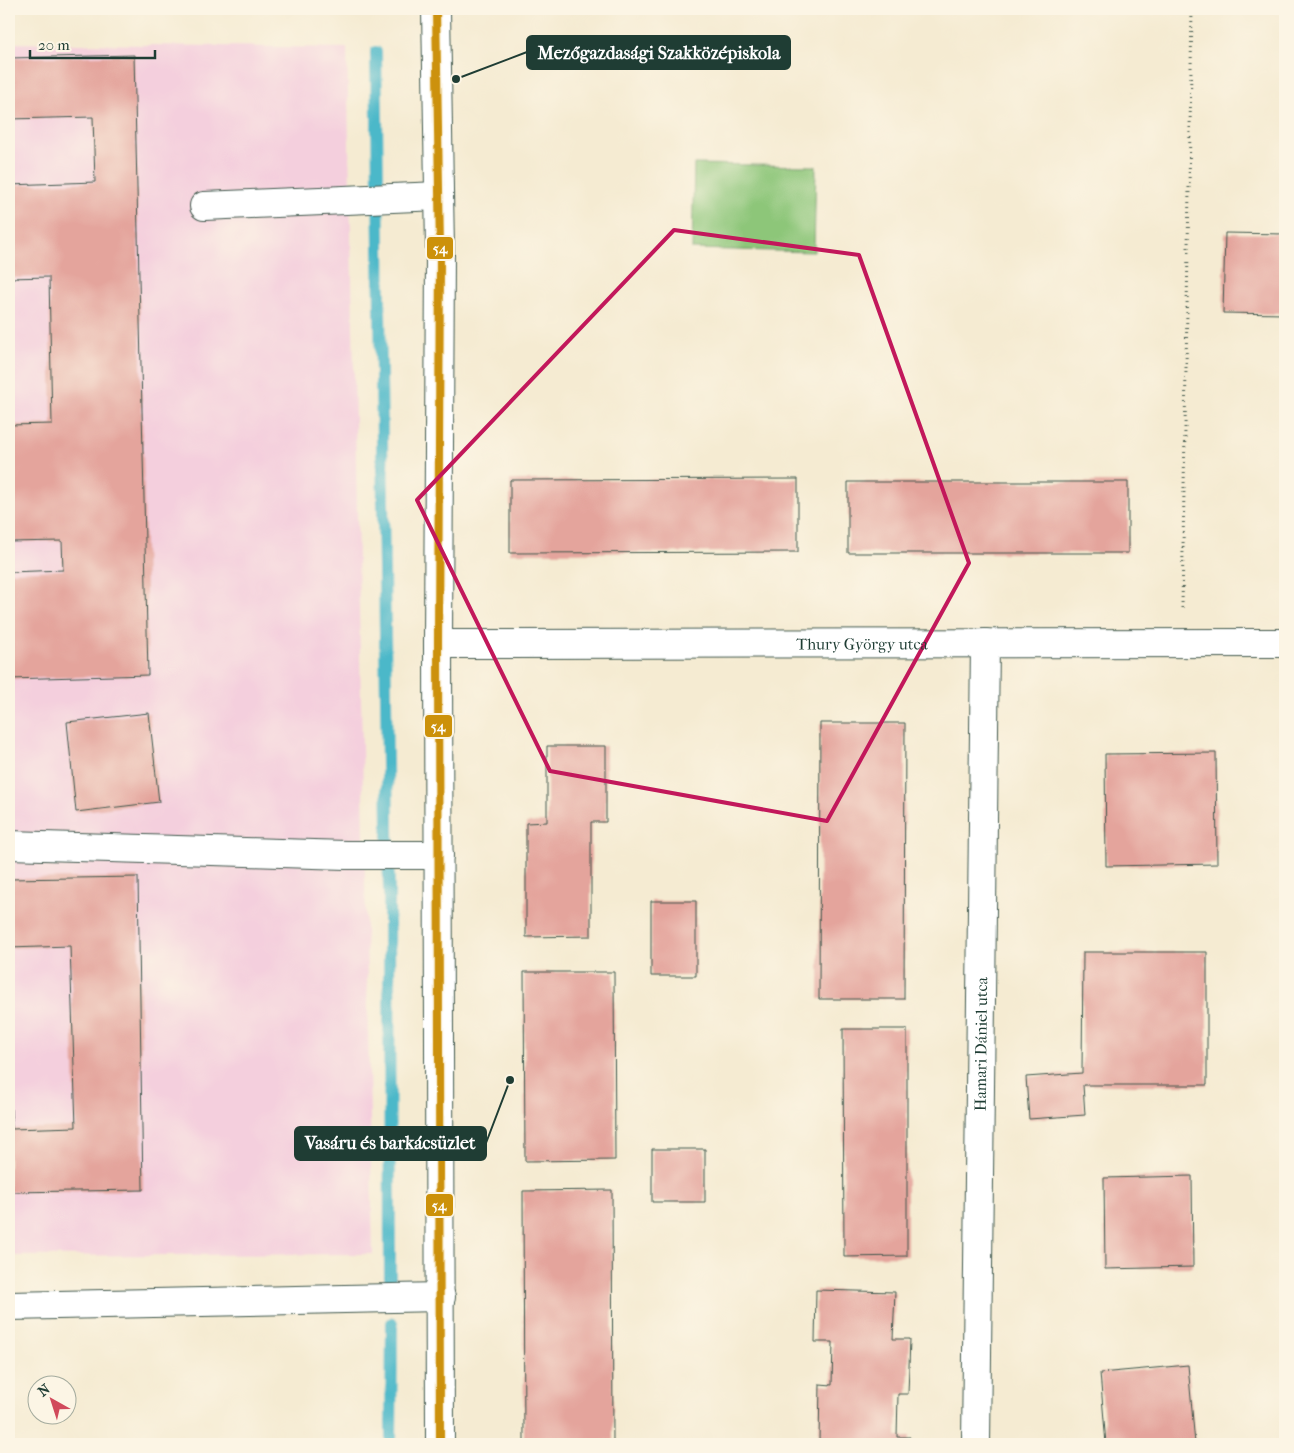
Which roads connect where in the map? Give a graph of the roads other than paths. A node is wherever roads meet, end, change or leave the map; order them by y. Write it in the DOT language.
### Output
graph roads {
  1 [pos="436,9"];
  2 [pos="439,196"];
  3 [pos="204,206"];
  4 [pos="985,643"];
  5 [pos="1285,643"];
  6 [pos="438,644"];
  7 [pos="9,845"];
  8 [pos="439,855"];
  9 [pos="440,1297"];
  10 [pos="9,1306"];
  11 [pos="440,1444"];
  12 [pos="976,1444"];
  1 -- 2 [label="street"];
  2 -- 3 [label="street"];
  2 -- 6 [label="street"];
  4 -- 5 [label="street, Thury György utca"];
  4 -- 6 [label="street, Thury György utca"];
  4 -- 12 [label="street, Hamari Dániel utca"];
  6 -- 8 [label="street"];
  7 -- 8 [label="street"];
  8 -- 9 [label="street"];
  9 -- 10 [label="street"];
  9 -- 11 [label="street"];
}
